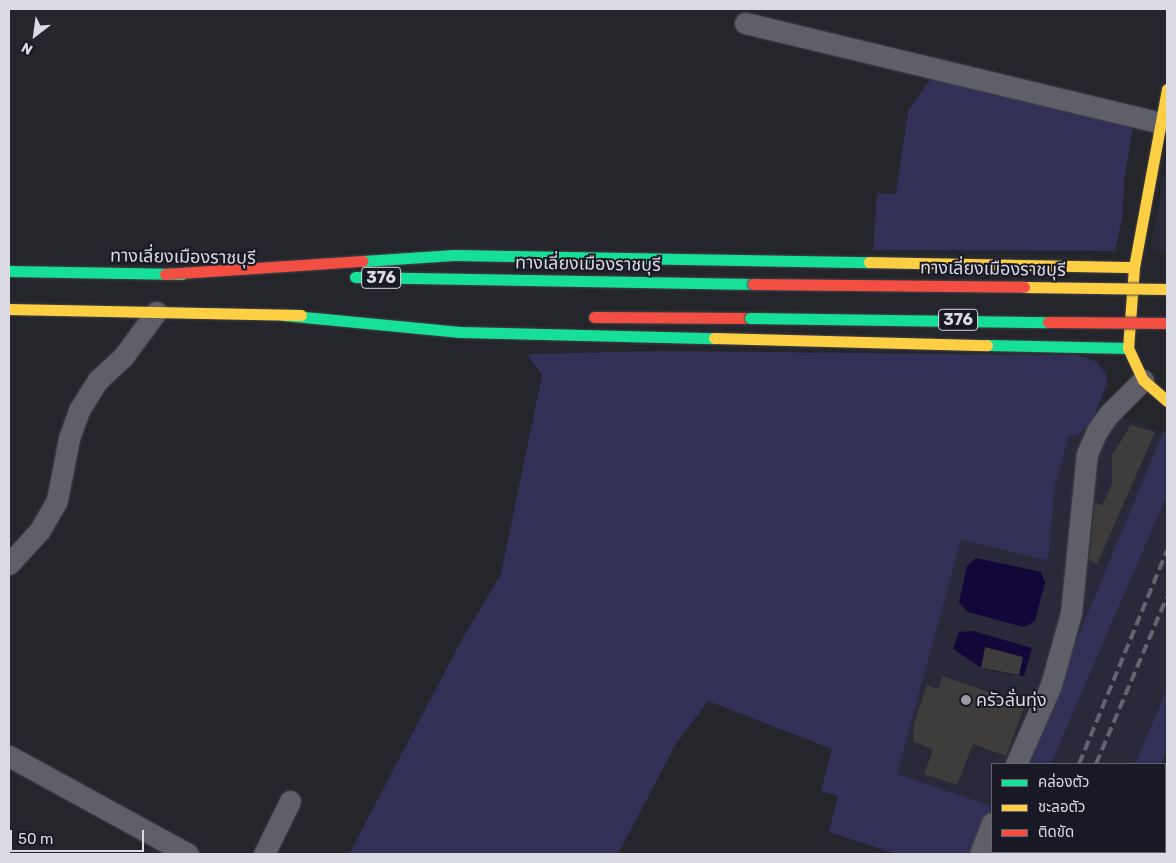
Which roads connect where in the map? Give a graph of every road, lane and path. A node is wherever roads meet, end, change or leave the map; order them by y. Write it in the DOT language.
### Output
graph roads {
  1 [pos="745,23"];
  2 [pos="1167,89"];
  3 [pos="1161,123"];
  4 [pos="1134,267"];
  5 [pos="9,270"];
  6 [pos="165,274"];
  7 [pos="315,277"];
  8 [pos="345,277"];
  9 [pos="1167,289"];
  10 [pos="9,309"];
  11 [pos="156,312"];
  12 [pos="282,315"];
  13 [pos="412,316"];
  14 [pos="581,316"];
  15 [pos="1167,323"];
  16 [pos="1128,348"];
  17 [pos="1143,380"];
  18 [pos="1167,401"];
  19 [pos="9,564"];
  20 [pos="9,756"];
  21 [pos="1016,763"];
  22 [pos="290,801"];
  23 [pos="991,826"];
  24 [pos="188,854"];
  25 [pos="264,854"];
  26 [pos="980,854"];
  1 -- 3 [label="street"];
  2 -- 3 [label="main road"];
  3 -- 4 [label="main road"];
  4 -- 6 [label="main road"];
  4 -- 16 [label="main road"];
  5 -- 6 [label="main road, ทางเลี่ยงเมืองราชบุรี"];
  6 -- 7 [label="main road, ทางเลี่ยงเมืองราชบุรี"];
  8 -- 9 [label="main road, ทางเลี่ยงเมืองราชบุรี / 376, bridge"];
  10 -- 11 [label="main road, 376"];
  11 -- 12 [label="main road, 376"];
  11 -- 19 [label="street"];
  12 -- 13 [label="main road, 376"];
  12 -- 16 [label="main road"];
  14 -- 15 [label="main road, 376, bridge"];
  16 -- 17 [label="main road"];
  17 -- 18 [label="main road"];
  17 -- 21 [label="street"];
  20 -- 24 [label="street"];
  22 -- 25 [label="street"];
  23 -- 26 [label="street"];
}
